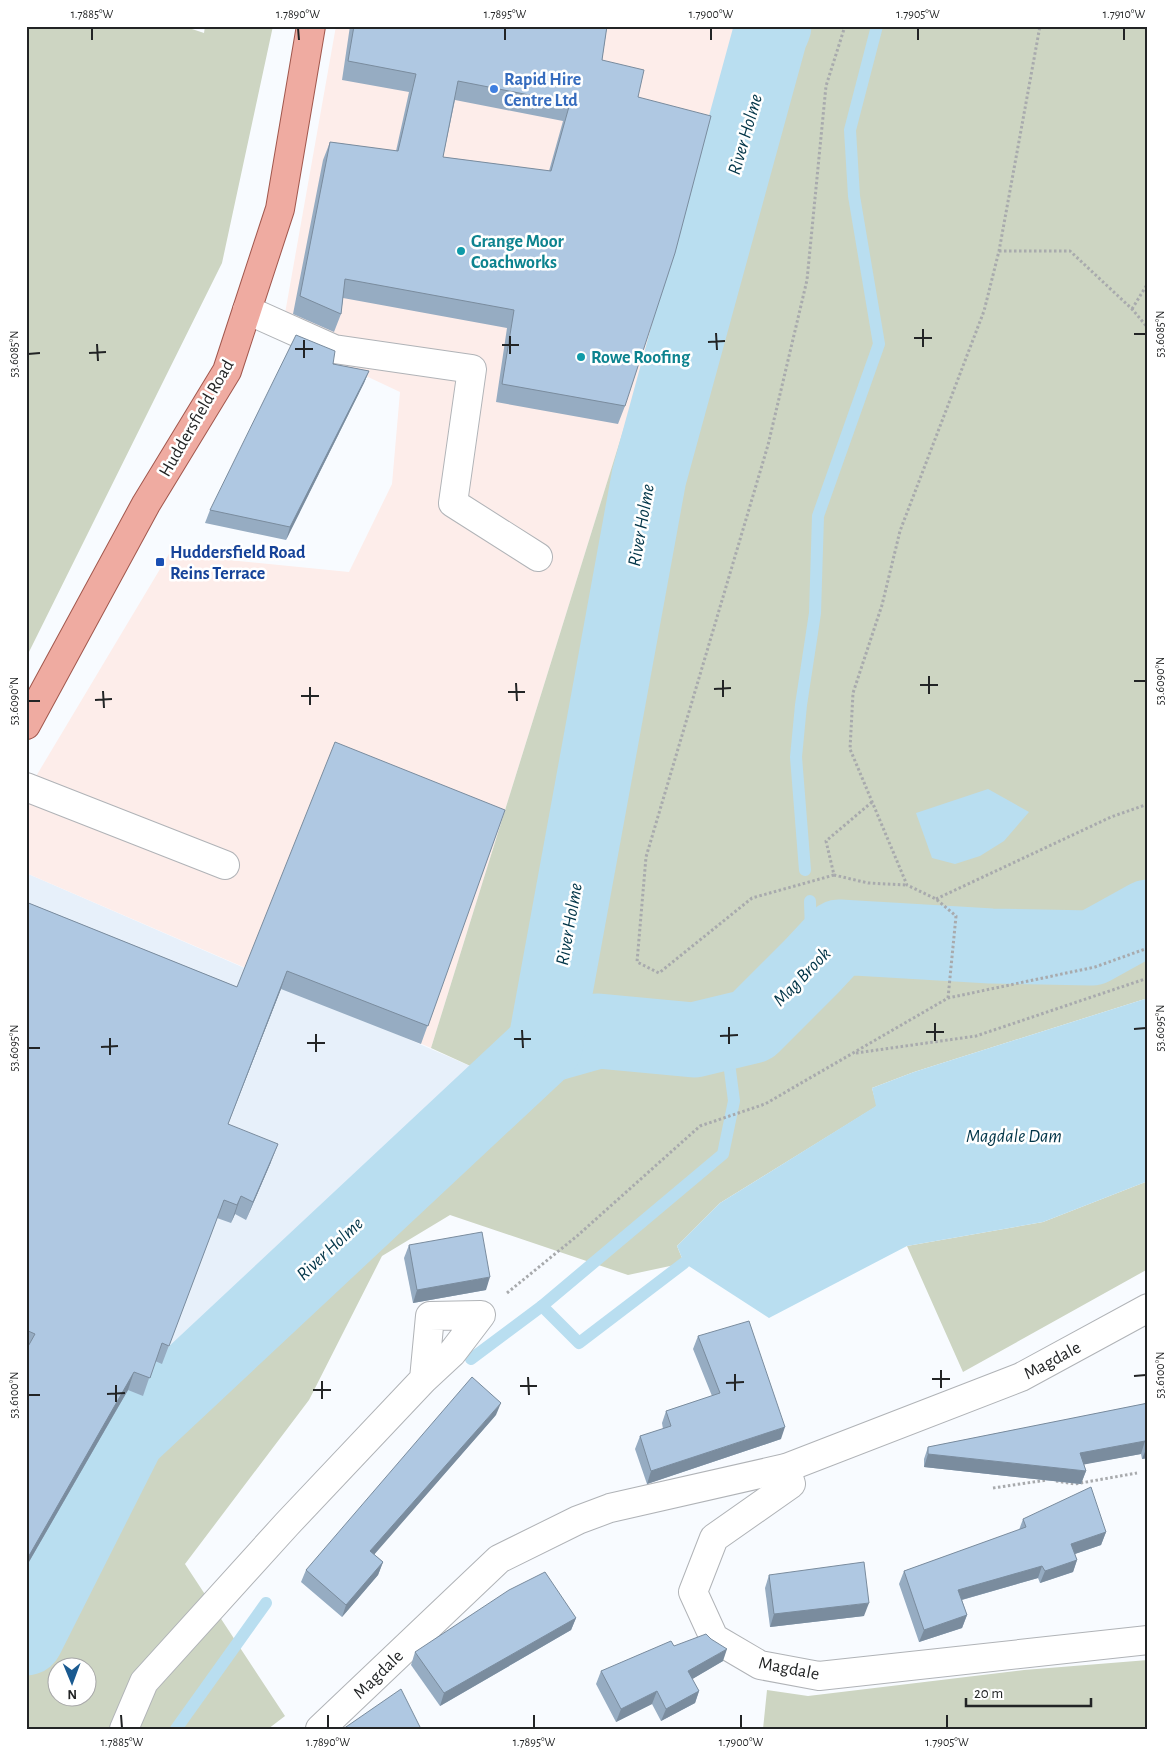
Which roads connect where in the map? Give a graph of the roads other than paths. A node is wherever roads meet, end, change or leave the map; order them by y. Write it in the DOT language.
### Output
graph roads {
  1 [pos="311,26"];
  2 [pos="247,310"];
  3 [pos="538,557"];
  4 [pos="26,725"];
  5 [pos="26,787"];
  6 [pos="226,865"];
  7 [pos="1148,1308"];
  8 [pos="424,1379"];
  9 [pos="786,1468"];
  10 [pos="1148,1640"];
  11 [pos="124,1729"];
  12 [pos="320,1729"];
  1 -- 2 [label="main road, Huddersfield Road"];
  2 -- 3 [label="street"];
  2 -- 4 [label="main road, Huddersfield Road"];
  5 -- 6 [label="street"];
  7 -- 9 [label="street, Magdale"];
  8 -- 8 [label="street"];
  8 -- 11 [label="street"];
  9 -- 10 [label="street, Magdale"];
  9 -- 12 [label="street, Magdale"];
}
